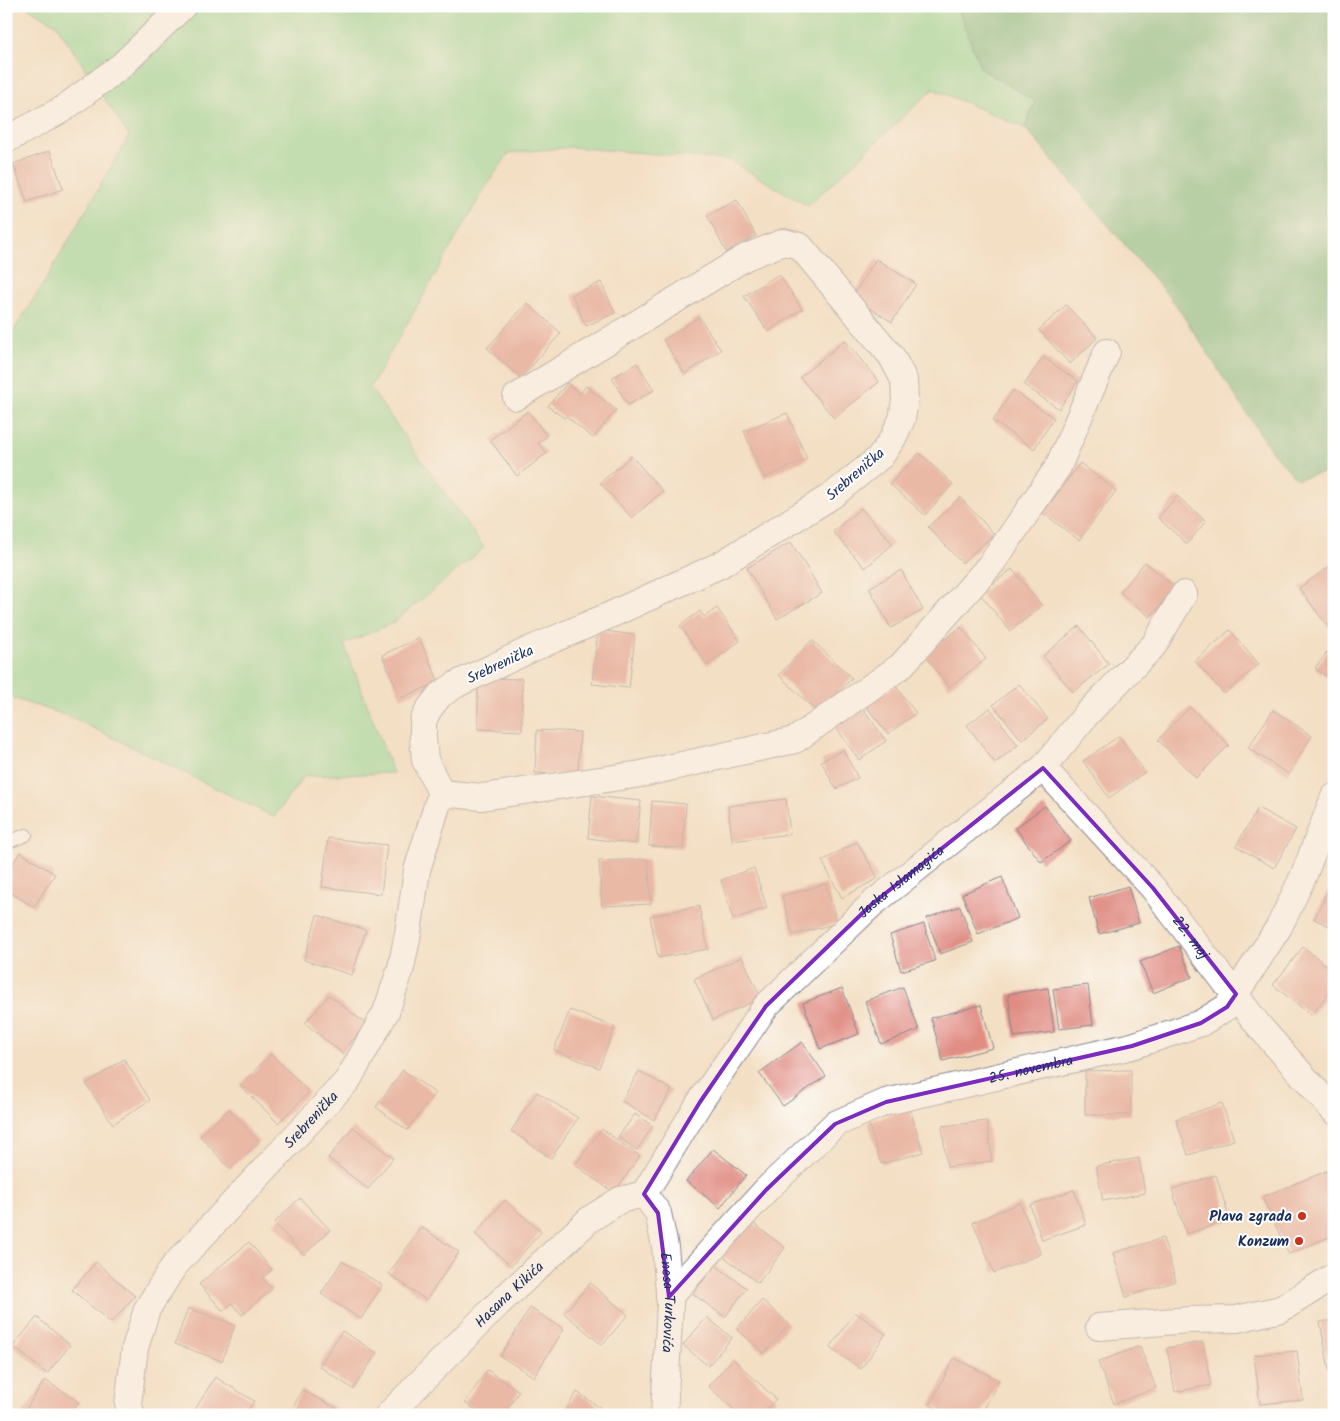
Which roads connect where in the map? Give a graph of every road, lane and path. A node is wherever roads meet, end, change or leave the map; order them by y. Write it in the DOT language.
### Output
graph roads {
  1 [pos="183,6"];
  2 [pos="6,140"];
  3 [pos="1107,352"];
  4 [pos="516,397"];
  5 [pos="1184,594"];
  6 [pos="1043,768"];
  7 [pos="441,793"];
  8 [pos="1334,797"];
  9 [pos="26,835"];
  10 [pos="6,844"];
  11 [pos="1236,994"];
  12 [pos="1334,1111"];
  13 [pos="644,1194"];
  14 [pos="1334,1276"];
  15 [pos="669,1297"];
  16 [pos="1099,1327"];
  17 [pos="132,1415"];
  18 [pos="388,1415"];
  19 [pos="664,1415"];
  1 -- 2 [label="street"];
  3 -- 7 [label="street"];
  4 -- 7 [label="street, Srebrenička"];
  5 -- 6 [label="street, Jaska Islamagića"];
  6 -- 11 [label="street, 22. maj"];
  6 -- 13 [label="street, Jaska Islamagića"];
  7 -- 17 [label="street, Srebrenička"];
  8 -- 11 [label="street, 25. novembra"];
  9 -- 10 [label="lane"];
  11 -- 12 [label="street, 22. maj"];
  11 -- 15 [label="street, 25. novembra"];
  13 -- 15 [label="street, Enesa Turkovića"];
  13 -- 18 [label="street, Hasana Kikića"];
  14 -- 16 [label="street"];
  15 -- 19 [label="street, Enesa Turkovića"];
}
